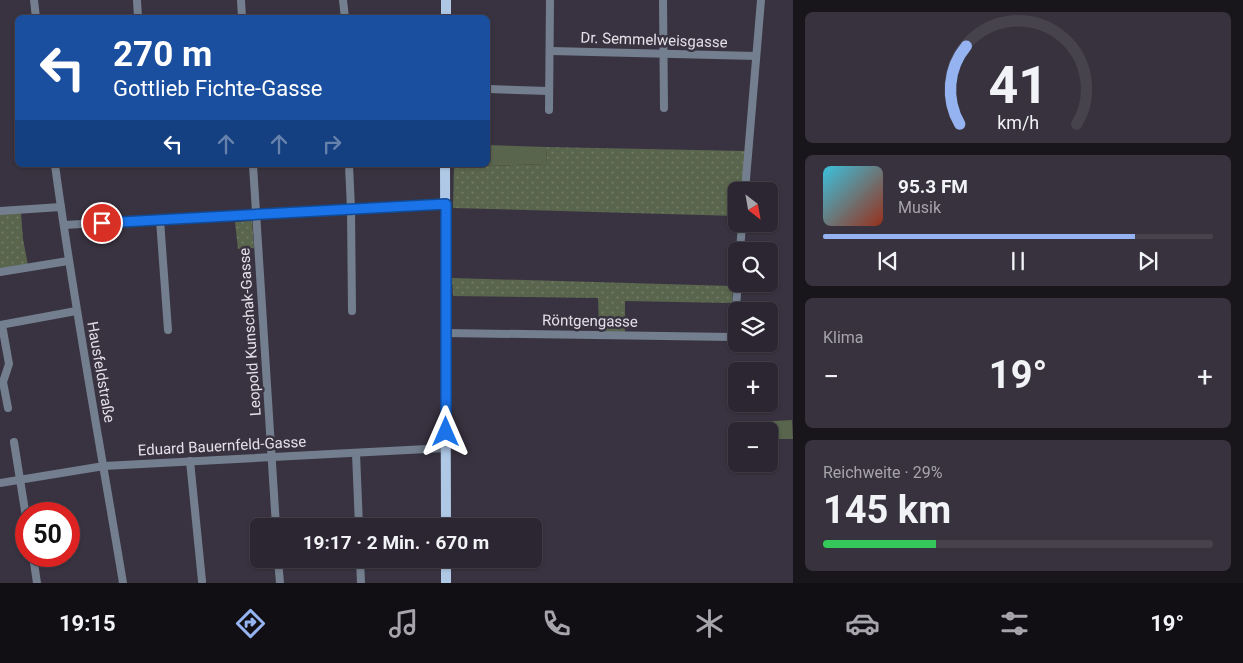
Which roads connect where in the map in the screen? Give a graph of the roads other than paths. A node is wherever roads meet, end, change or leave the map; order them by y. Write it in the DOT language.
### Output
graph roads {
  1 [pos="34,0"];
  2 [pos="137,0"];
  3 [pos="241,0"];
  4 [pos="343,0"];
  5 [pos="446,0"];
  6 [pos="550,0"];
  7 [pos="663,0"];
  8 [pos="761,0"];
  9 [pos="36,15"];
  10 [pos="138,15"];
  11 [pos="242,15"];
  12 [pos="345,15"];
  13 [pos="446,15"];
  14 [pos="551,50"];
  15 [pos="663,54"];
  16 [pos="756,56"];
  17 [pos="490,88"];
  18 [pos="549,91"];
  19 [pos="664,108"];
  20 [pos="549,110"];
  21 [pos="56,167"];
  22 [pos="253,167"];
  23 [pos="349,167"];
  24 [pos="446,167"];
  25 [pos="746,182"];
  26 [pos="446,204"];
  27 [pos="61,207"];
  28 [pos="352,209"];
  29 [pos="0,211"];
  30 [pos="256,215"];
  31 [pos="160,220"];
  32 [pos="64,225"];
  33 [pos="68,260"];
  34 [pos="0,272"];
  35 [pos="737,292"];
  36 [pos="76,311"];
  37 [pos="352,311"];
  38 [pos="1,325"];
  39 [pos="168,330"];
  40 [pos="446,333"];
  41 [pos="8,408"];
  42 [pos="14,442"];
  43 [pos="446,448"];
  44 [pos="356,453"];
  45 [pos="272,456"];
  46 [pos="190,461"];
  47 [pos="104,466"];
  48 [pos="20,480"];
  49 [pos="0,483"];
  50 [pos="23,502"];
  51 [pos="276,518"];
  52 [pos="359,518"];
  53 [pos="446,518"];
  54 [pos="35,567"];
  55 [pos="279,568"];
  56 [pos="360,568"];
  57 [pos="446,568"];
  58 [pos="202,581"];
  59 [pos="37,583"];
  60 [pos="123,583"];
  61 [pos="280,583"];
  62 [pos="361,583"];
  63 [pos="446,583"];
  1 -- 9 [label="street"];
  2 -- 10 [label="street"];
  3 -- 11 [label="street"];
  4 -- 12 [label="street"];
  5 -- 13 [label="main road"];
  6 -- 14 [label="street"];
  7 -- 15 [label="street"];
  8 -- 16 [label="street"];
  14 -- 15 [label="street, Dr. Semmelweisgasse"];
  14 -- 18 [label="street"];
  15 -- 16 [label="street, Dr. Semmelweisgasse"];
  15 -- 19 [label="street"];
  16 -- 25 [label="street"];
  17 -- 18 [label="street"];
  18 -- 20 [label="street"];
  21 -- 27 [label="street, Hausfeldstraße"];
  22 -- 30 [label="street, Leopold Kunschak-Gasse"];
  23 -- 28 [label="street"];
  24 -- 26 [label="main road"];
  26 -- 28 [label="street"];
  26 -- 40 [label="main road"];
  27 -- 29 [label="street"];
  27 -- 32 [label="street, Hausfeldstraße"];
  28 -- 30 [label="street"];
  28 -- 37 [label="street"];
  30 -- 31 [label="street"];
  30 -- 45 [label="street, Leopold Kunschak-Gasse"];
  31 -- 32 [label="street"];
  31 -- 39 [label="street"];
  32 -- 33 [label="street, Hausfeldstraße"];
  33 -- 34 [label="street"];
  33 -- 36 [label="street, Hausfeldstraße"];
  35 -- 40 [label="street, Röntgengasse"];
  36 -- 38 [label="street"];
  36 -- 47 [label="street, Hausfeldstraße"];
  38 -- 41 [label="street"];
  40 -- 43 [label="main road"];
  42 -- 48 [label="street"];
  43 -- 44 [label="street, Eduard Bauernfeld-Gasse"];
  43 -- 53 [label="main road"];
  44 -- 45 [label="street, Eduard Bauernfeld-Gasse"];
  44 -- 52 [label="street"];
  45 -- 46 [label="street, Eduard Bauernfeld-Gasse"];
  45 -- 51 [label="street, Leopold Kunschak-Gasse"];
  46 -- 47 [label="street, Eduard Bauernfeld-Gasse"];
  46 -- 58 [label="street"];
  47 -- 48 [label="street, Eduard Bauernfeld-Gasse"];
  47 -- 60 [label="street, Hausfeldstraße"];
  48 -- 49 [label="street, Eduard Bauernfeld-Gasse"];
  48 -- 50 [label="street"];
  54 -- 59 [label="street"];
  55 -- 61 [label="street"];
  56 -- 62 [label="street"];
  57 -- 63 [label="main road"];
}
